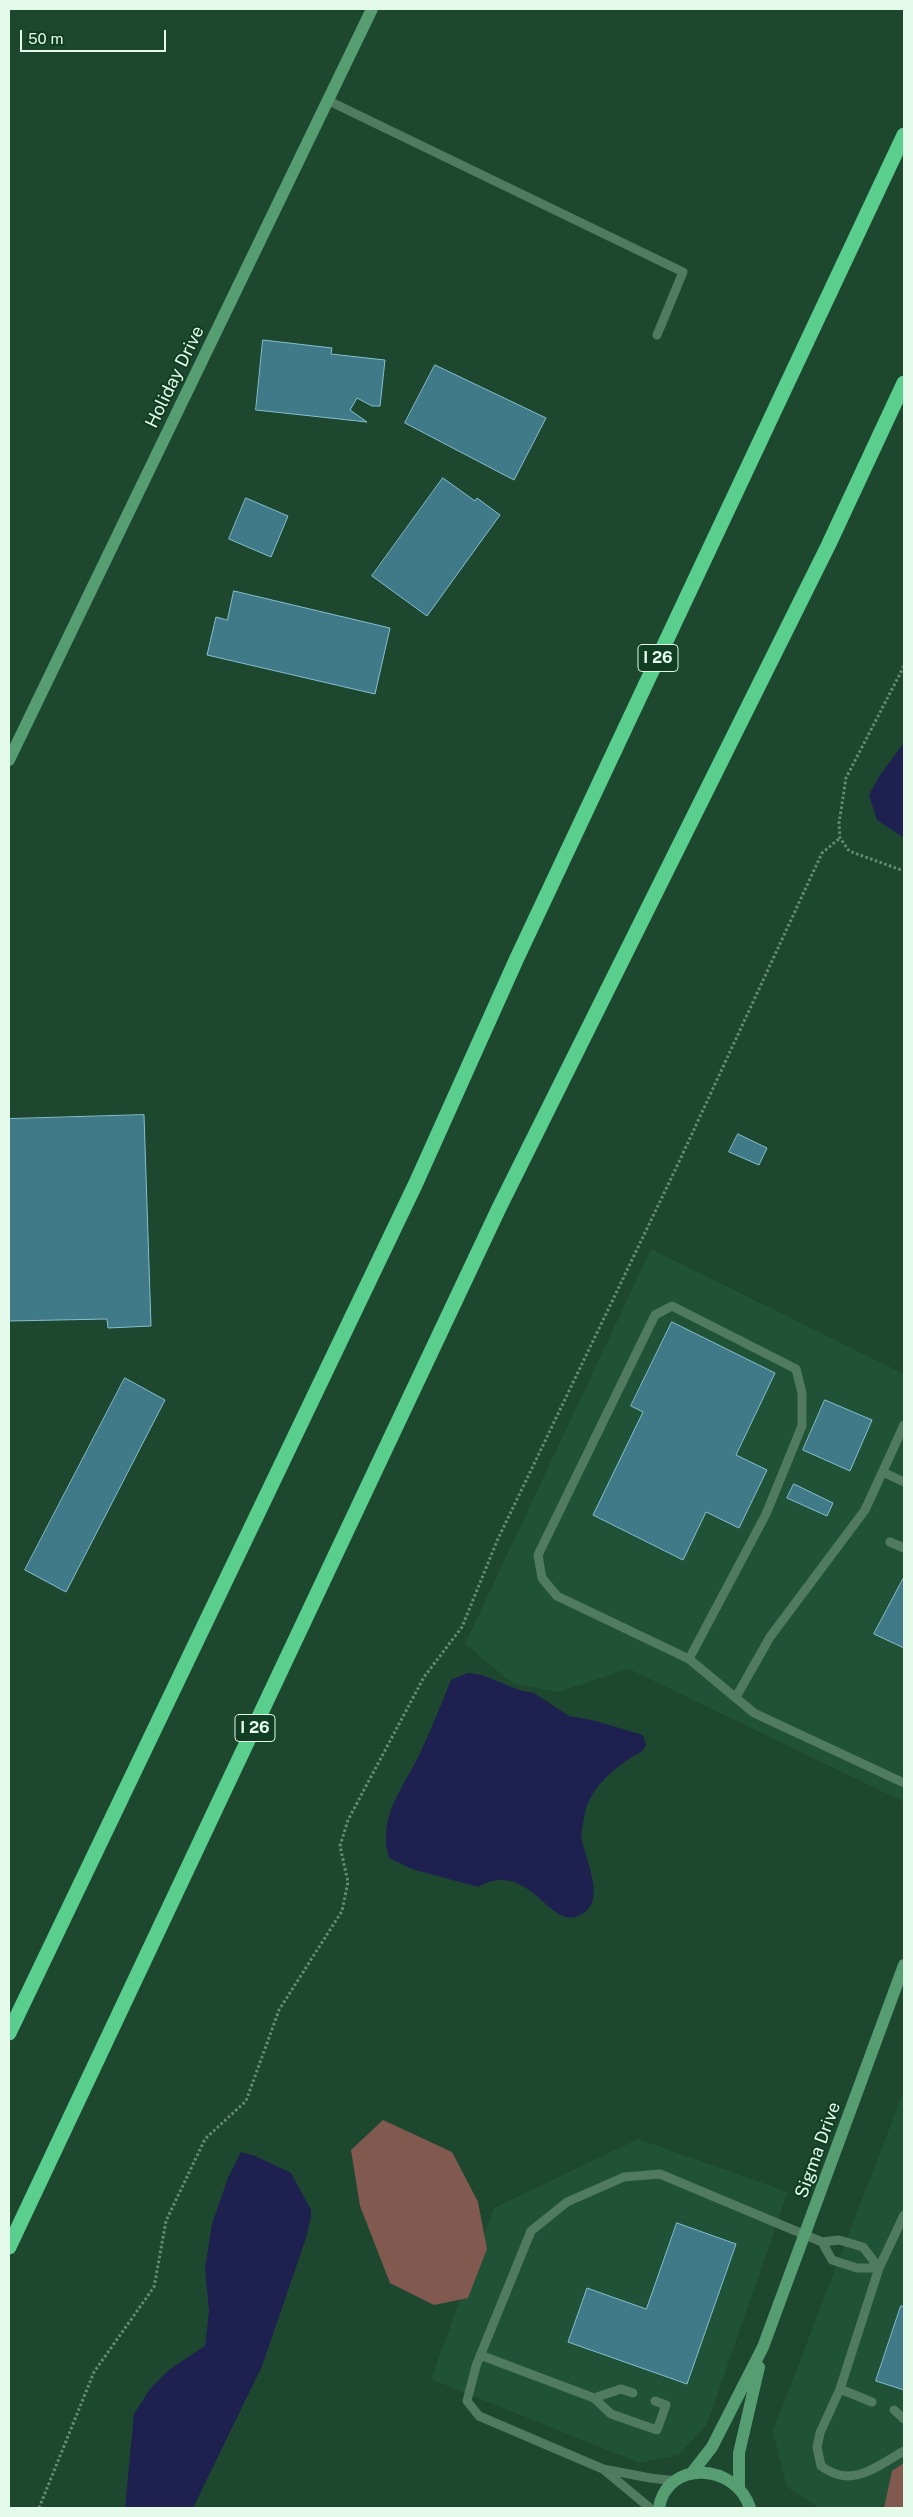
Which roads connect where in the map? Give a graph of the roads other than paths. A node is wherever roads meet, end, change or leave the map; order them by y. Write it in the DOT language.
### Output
graph roads {
  1 [pos="372,9"];
  2 [pos="329,101"];
  3 [pos="904,135"];
  4 [pos="657,335"];
  5 [pos="904,383"];
  6 [pos="9,760"];
  7 [pos="904,1425"];
  8 [pos="883,1472"];
  9 [pos="904,1482"];
  10 [pos="890,1542"];
  11 [pos="904,1548"];
  12 [pos="690,1659"];
  13 [pos="736,1697"];
  14 [pos="904,1783"];
  15 [pos="904,1964"];
  16 [pos="9,2033"];
  17 [pos="904,2216"];
  18 [pos="806,2234"];
  19 [pos="822,2242"];
  20 [pos="9,2247"];
  21 [pos="878,2268"];
  22 [pos="764,2347"];
  23 [pos="480,2355"];
  24 [pos="840,2389"];
  25 [pos="633,2393"];
  26 [pos="594,2398"];
  27 [pos="655,2401"];
  28 [pos="872,2402"];
  29 [pos="894,2410"];
  30 [pos="904,2419"];
  31 [pos="904,2452"];
  32 [pos="603,2469"];
  33 [pos="691,2474"];
  34 [pos="677,2481"];
  35 [pos="739,2487"];
  36 [pos="650,2508"];
  37 [pos="659,2508"];
  38 [pos="750,2508"];
  1 -- 2 [label="street, Holiday Drive"];
  2 -- 4 [label="lane"];
  2 -- 6 [label="street, Holiday Drive"];
  3 -- 16 [label="highway, I 26"];
  5 -- 20 [label="highway, I 26"];
  7 -- 8 [label="lane"];
  8 -- 9 [label="lane"];
  8 -- 13 [label="lane"];
  10 -- 11 [label="lane"];
  12 -- 12 [label="lane"];
  12 -- 13 [label="lane"];
  13 -- 14 [label="lane"];
  15 -- 18 [label="street, Sigma Drive"];
  17 -- 21 [label="lane"];
  18 -- 19 [label="lane"];
  18 -- 22 [label="street, Sigma Drive"];
  18 -- 23 [label="lane"];
  19 -- 21 [label="lane"];
  19 -- 21 [label="lane"];
  21 -- 24 [label="lane"];
  22 -- 33 [label="street, Sigma Drive"];
  22 -- 35 [label="street, Sigma Drive"];
  23 -- 26 [label="lane"];
  23 -- 32 [label="lane"];
  24 -- 28 [label="lane"];
  24 -- 31 [label="lane"];
  25 -- 26 [label="lane"];
  26 -- 27 [label="lane"];
  29 -- 30 [label="lane"];
  32 -- 34 [label="lane"];
  32 -- 36 [label="lane"];
  33 -- 34 [label="street"];
  33 -- 35 [label="street"];
  34 -- 37 [label="street"];
  35 -- 38 [label="street"];
}
